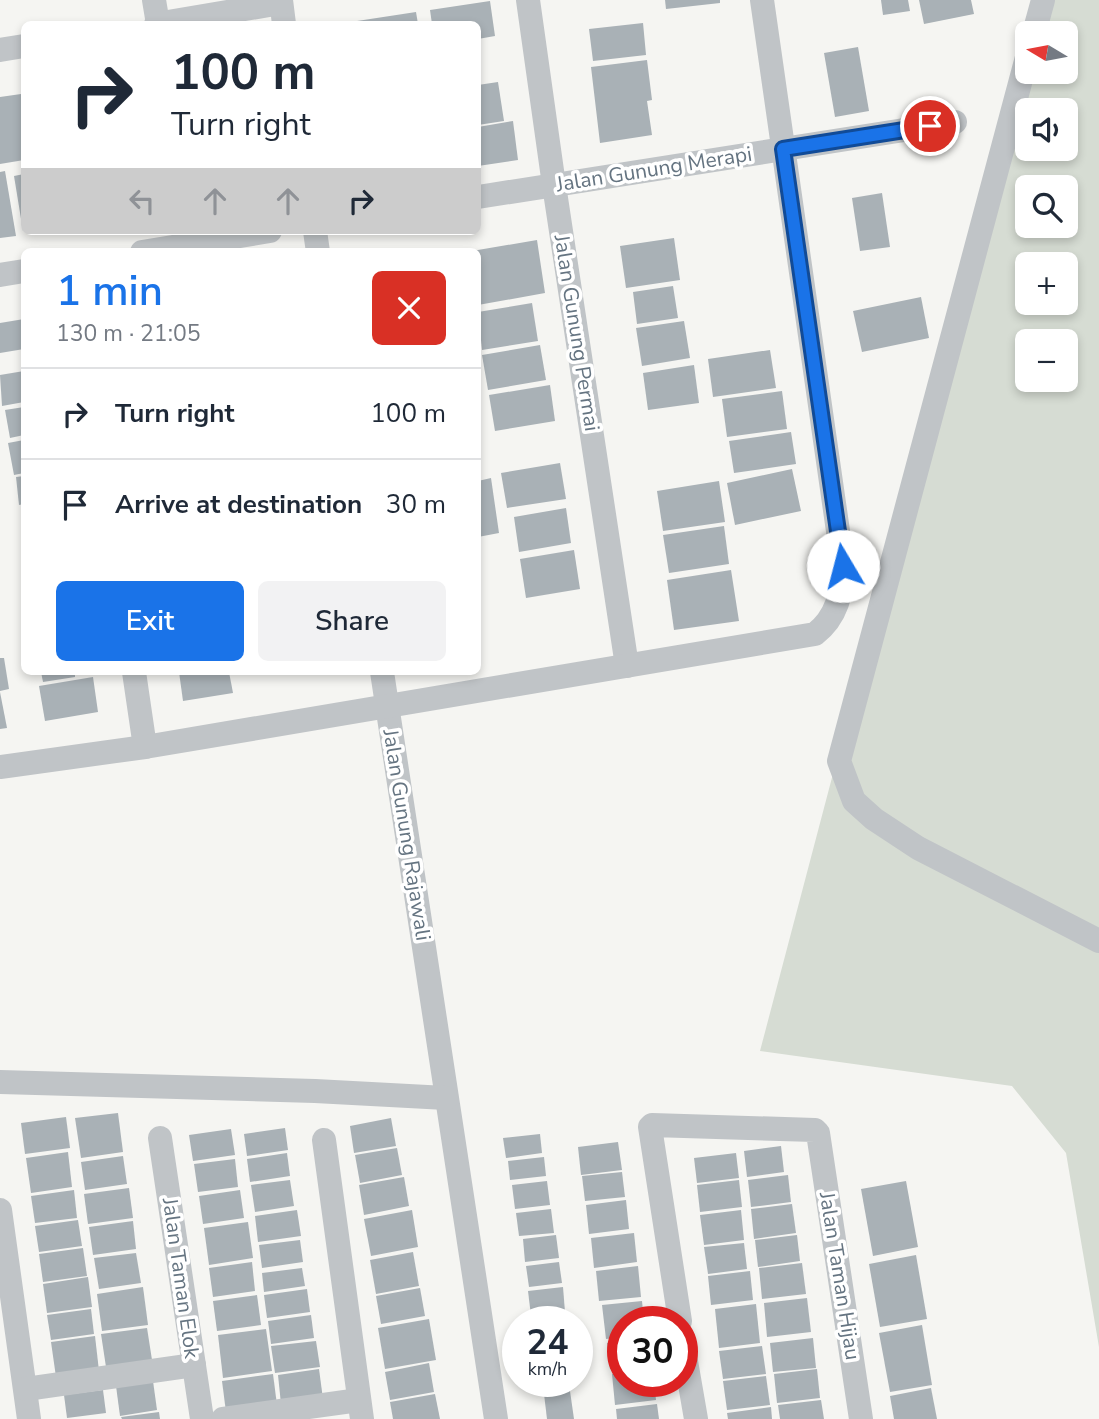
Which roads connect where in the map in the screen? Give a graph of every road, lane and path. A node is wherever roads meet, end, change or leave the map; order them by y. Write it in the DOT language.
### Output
graph roads {
  1 [pos="154,0"];
  2 [pos="528,0"];
  3 [pos="762,0"];
  4 [pos="1043,0"];
  5 [pos="282,9"];
  6 [pos="157,21"];
  7 [pos="182,21"];
  8 [pos="1037,21"];
  9 [pos="21,46"];
  10 [pos="0,50"];
  11 [pos="1020,84"];
  12 [pos="955,122"];
  13 [pos="783,149"];
  14 [pos="554,185"];
  15 [pos="481,197"];
  16 [pos="246,235"];
  17 [pos="166,248"];
  18 [pos="21,272"];
  19 [pos="0,275"];
  20 [pos="627,666"];
  21 [pos="134,675"];
  22 [pos="382,675"];
  23 [pos="387,705"];
  24 [pos="145,747"];
  25 [pos="0,767"];
  26 [pos="1099,941"];
  27 [pos="0,1082"];
  28 [pos="445,1087"];
  29 [pos="160,1138"];
  30 [pos="324,1140"];
  31 [pos="0,1210"];
  32 [pos="678,1306"];
  33 [pos="194,1366"];
  34 [pos="26,1389"];
  35 [pos="692,1397"];
  36 [pos="361,1410"];
  37 [pos="29,1419"];
  38 [pos="202,1419"];
  39 [pos="223,1419"];
  40 [pos="496,1419"];
  41 [pos="696,1419"];
  42 [pos="861,1419"];
  1 -- 6 [label="street"];
  2 -- 14 [label="street, Jalan Gunung Permai"];
  3 -- 13 [label="street"];
  4 -- 8 [label="street"];
  5 -- 7 [label="street"];
  9 -- 10 [label="street"];
  11 -- 26 [label="street"];
  12 -- 13 [label="street, Jalan Gunung Merapi"];
  13 -- 14 [label="street, Jalan Gunung Merapi"];
  13 -- 20 [label="street"];
  14 -- 15 [label="street, Jalan Gunung Merapi"];
  14 -- 20 [label="street, Jalan Gunung Permai"];
  16 -- 17 [label="street"];
  18 -- 19 [label="street"];
  20 -- 23 [label="street"];
  21 -- 24 [label="street"];
  22 -- 23 [label="street, Jalan Gunung Rajawali"];
  23 -- 24 [label="street"];
  23 -- 28 [label="street, Jalan Gunung Rajawali"];
  24 -- 25 [label="street"];
  27 -- 28 [label="street"];
  28 -- 40 [label="street, Jalan Gunung Rajawali"];
  29 -- 33 [label="street, Jalan Taman Elok"];
  30 -- 36 [label="street"];
  31 -- 34 [label="street"];
  32 -- 42 [label="street, Jalan Taman Hijau"];
  33 -- 34 [label="street"];
  33 -- 38 [label="street, Jalan Taman Elok"];
  34 -- 37 [label="street"];
  35 -- 41 [label="street"];
  36 -- 39 [label="street"];
}
